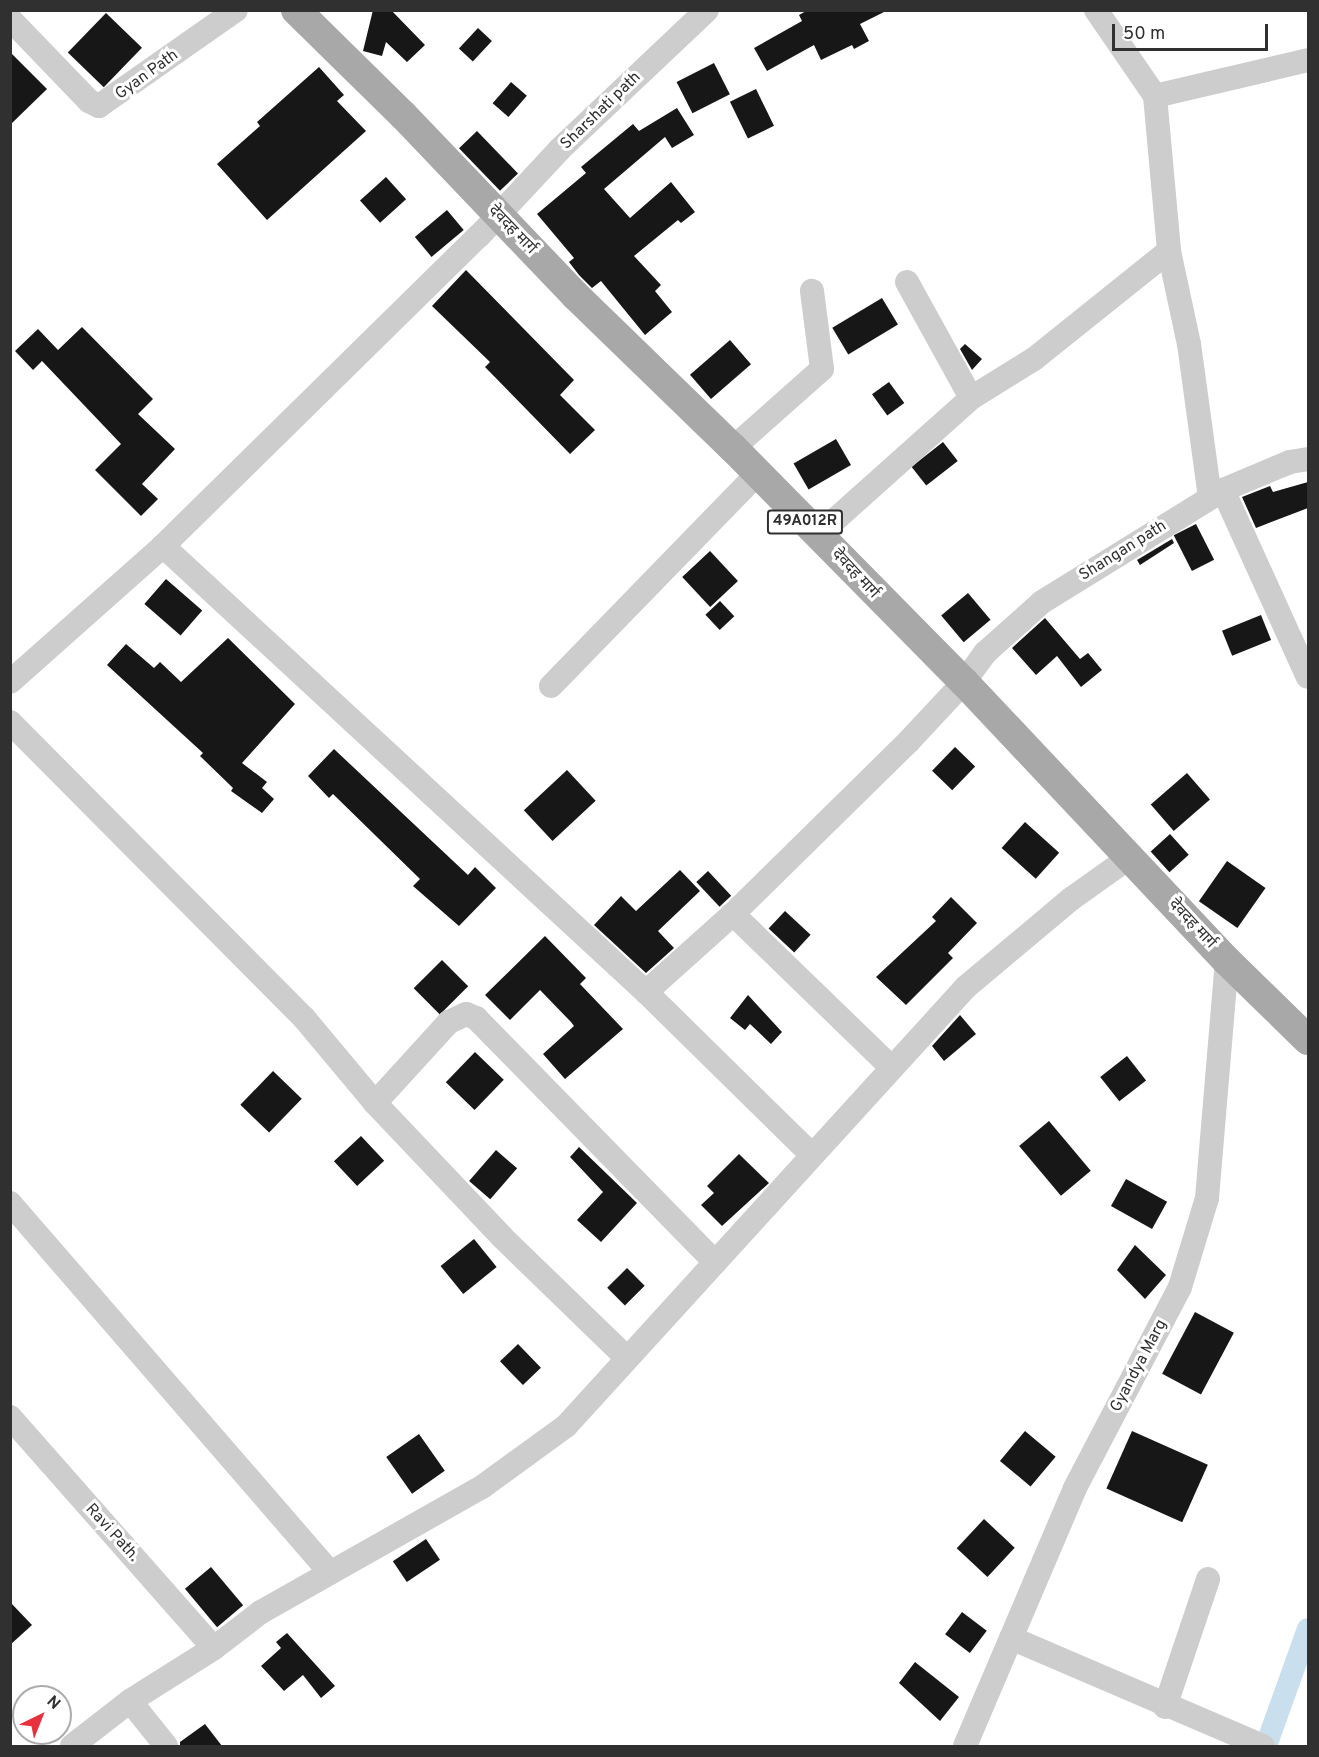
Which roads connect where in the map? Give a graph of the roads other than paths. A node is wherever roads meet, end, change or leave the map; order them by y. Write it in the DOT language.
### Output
graph roads {
  1 [pos="236,10"];
  2 [pos="296,10"];
  3 [pos="707,10"];
  4 [pos="1101,12"];
  5 [pos="10,19"];
  6 [pos="1308,60"];
  7 [pos="1155,96"];
  8 [pos="499,216"];
  9 [pos="1169,251"];
  10 [pos="907,282"];
  11 [pos="812,291"];
  12 [pos="971,398"];
  13 [pos="733,448"];
  14 [pos="1308,459"];
  15 [pos="758,473"];
  16 [pos="1217,494"];
  17 [pos="818,535"];
  18 [pos="163,546"];
  19 [pos="1308,677"];
  20 [pos="10,682"];
  21 [pos="964,682"];
  22 [pos="552,686"];
  23 [pos="10,722"];
  24 [pos="1130,857"];
  25 [pos="733,915"];
  26 [pos="1227,961"];
  27 [pos="646,992"];
  28 [pos="1308,1040"];
  29 [pos="890,1066"];
  30 [pos="375,1103"];
  31 [pos="812,1154"];
  32 [pos="10,1203"];
  33 [pos="715,1263"];
  34 [pos="627,1358"];
  35 [pos="10,1418"];
  36 [pos="330,1572"];
  37 [pos="1208,1579"];
  38 [pos="1011,1638"];
  39 [pos="214,1648"];
  40 [pos="130,1701"];
  41 [pos="1165,1707"];
  42 [pos="1256,1743"];
  43 [pos="72,1746"];
  44 [pos="166,1746"];
  45 [pos="965,1746"];
  1 -- 5 [label="street, Gyan Path"];
  2 -- 8 [label="main road, देवदह मार्ग / 49A012R"];
  3 -- 8 [label="street, Sharshati path"];
  4 -- 7 [label="street"];
  6 -- 7 [label="street"];
  7 -- 9 [label="street"];
  8 -- 13 [label="main road, देवदह मार्ग / 49A012R"];
  8 -- 18 [label="street, Sharshati path"];
  9 -- 12 [label="street"];
  9 -- 16 [label="street"];
  10 -- 12 [label="street"];
  11 -- 13 [label="street"];
  12 -- 17 [label="street"];
  13 -- 15 [label="main road, देवदह मार्ग / 49A012R"];
  14 -- 16 [label="street, Shangan path"];
  15 -- 17 [label="main road, देवदह मार्ग / 49A012R"];
  15 -- 22 [label="street"];
  16 -- 19 [label="street"];
  16 -- 21 [label="street, Shangan path"];
  17 -- 21 [label="main road, देवदह मार्ग / 49A012R"];
  18 -- 20 [label="street, Sharshati path"];
  18 -- 27 [label="street"];
  21 -- 24 [label="main road, देवदह मार्ग / 49A012R"];
  21 -- 25 [label="street, Shangan path"];
  23 -- 30 [label="street"];
  24 -- 26 [label="main road, देवदह मार्ग / 49A012R"];
  24 -- 29 [label="street"];
  25 -- 27 [label="street, Shangan path"];
  25 -- 29 [label="street"];
  26 -- 28 [label="main road, देवदह मार्ग / 49A012R"];
  26 -- 38 [label="street, Gyandya Marg"];
  27 -- 31 [label="street"];
  29 -- 31 [label="street"];
  30 -- 33 [label="street"];
  30 -- 34 [label="street"];
  31 -- 33 [label="street"];
  32 -- 36 [label="street"];
  33 -- 34 [label="street"];
  34 -- 36 [label="street"];
  35 -- 39 [label="street, Ravi Path."];
  36 -- 39 [label="street"];
  37 -- 41 [label="street"];
  38 -- 41 [label="street"];
  38 -- 45 [label="street, Gyandya Marg"];
  39 -- 40 [label="street"];
  40 -- 43 [label="street"];
  40 -- 44 [label="street"];
  41 -- 42 [label="street"];
}
